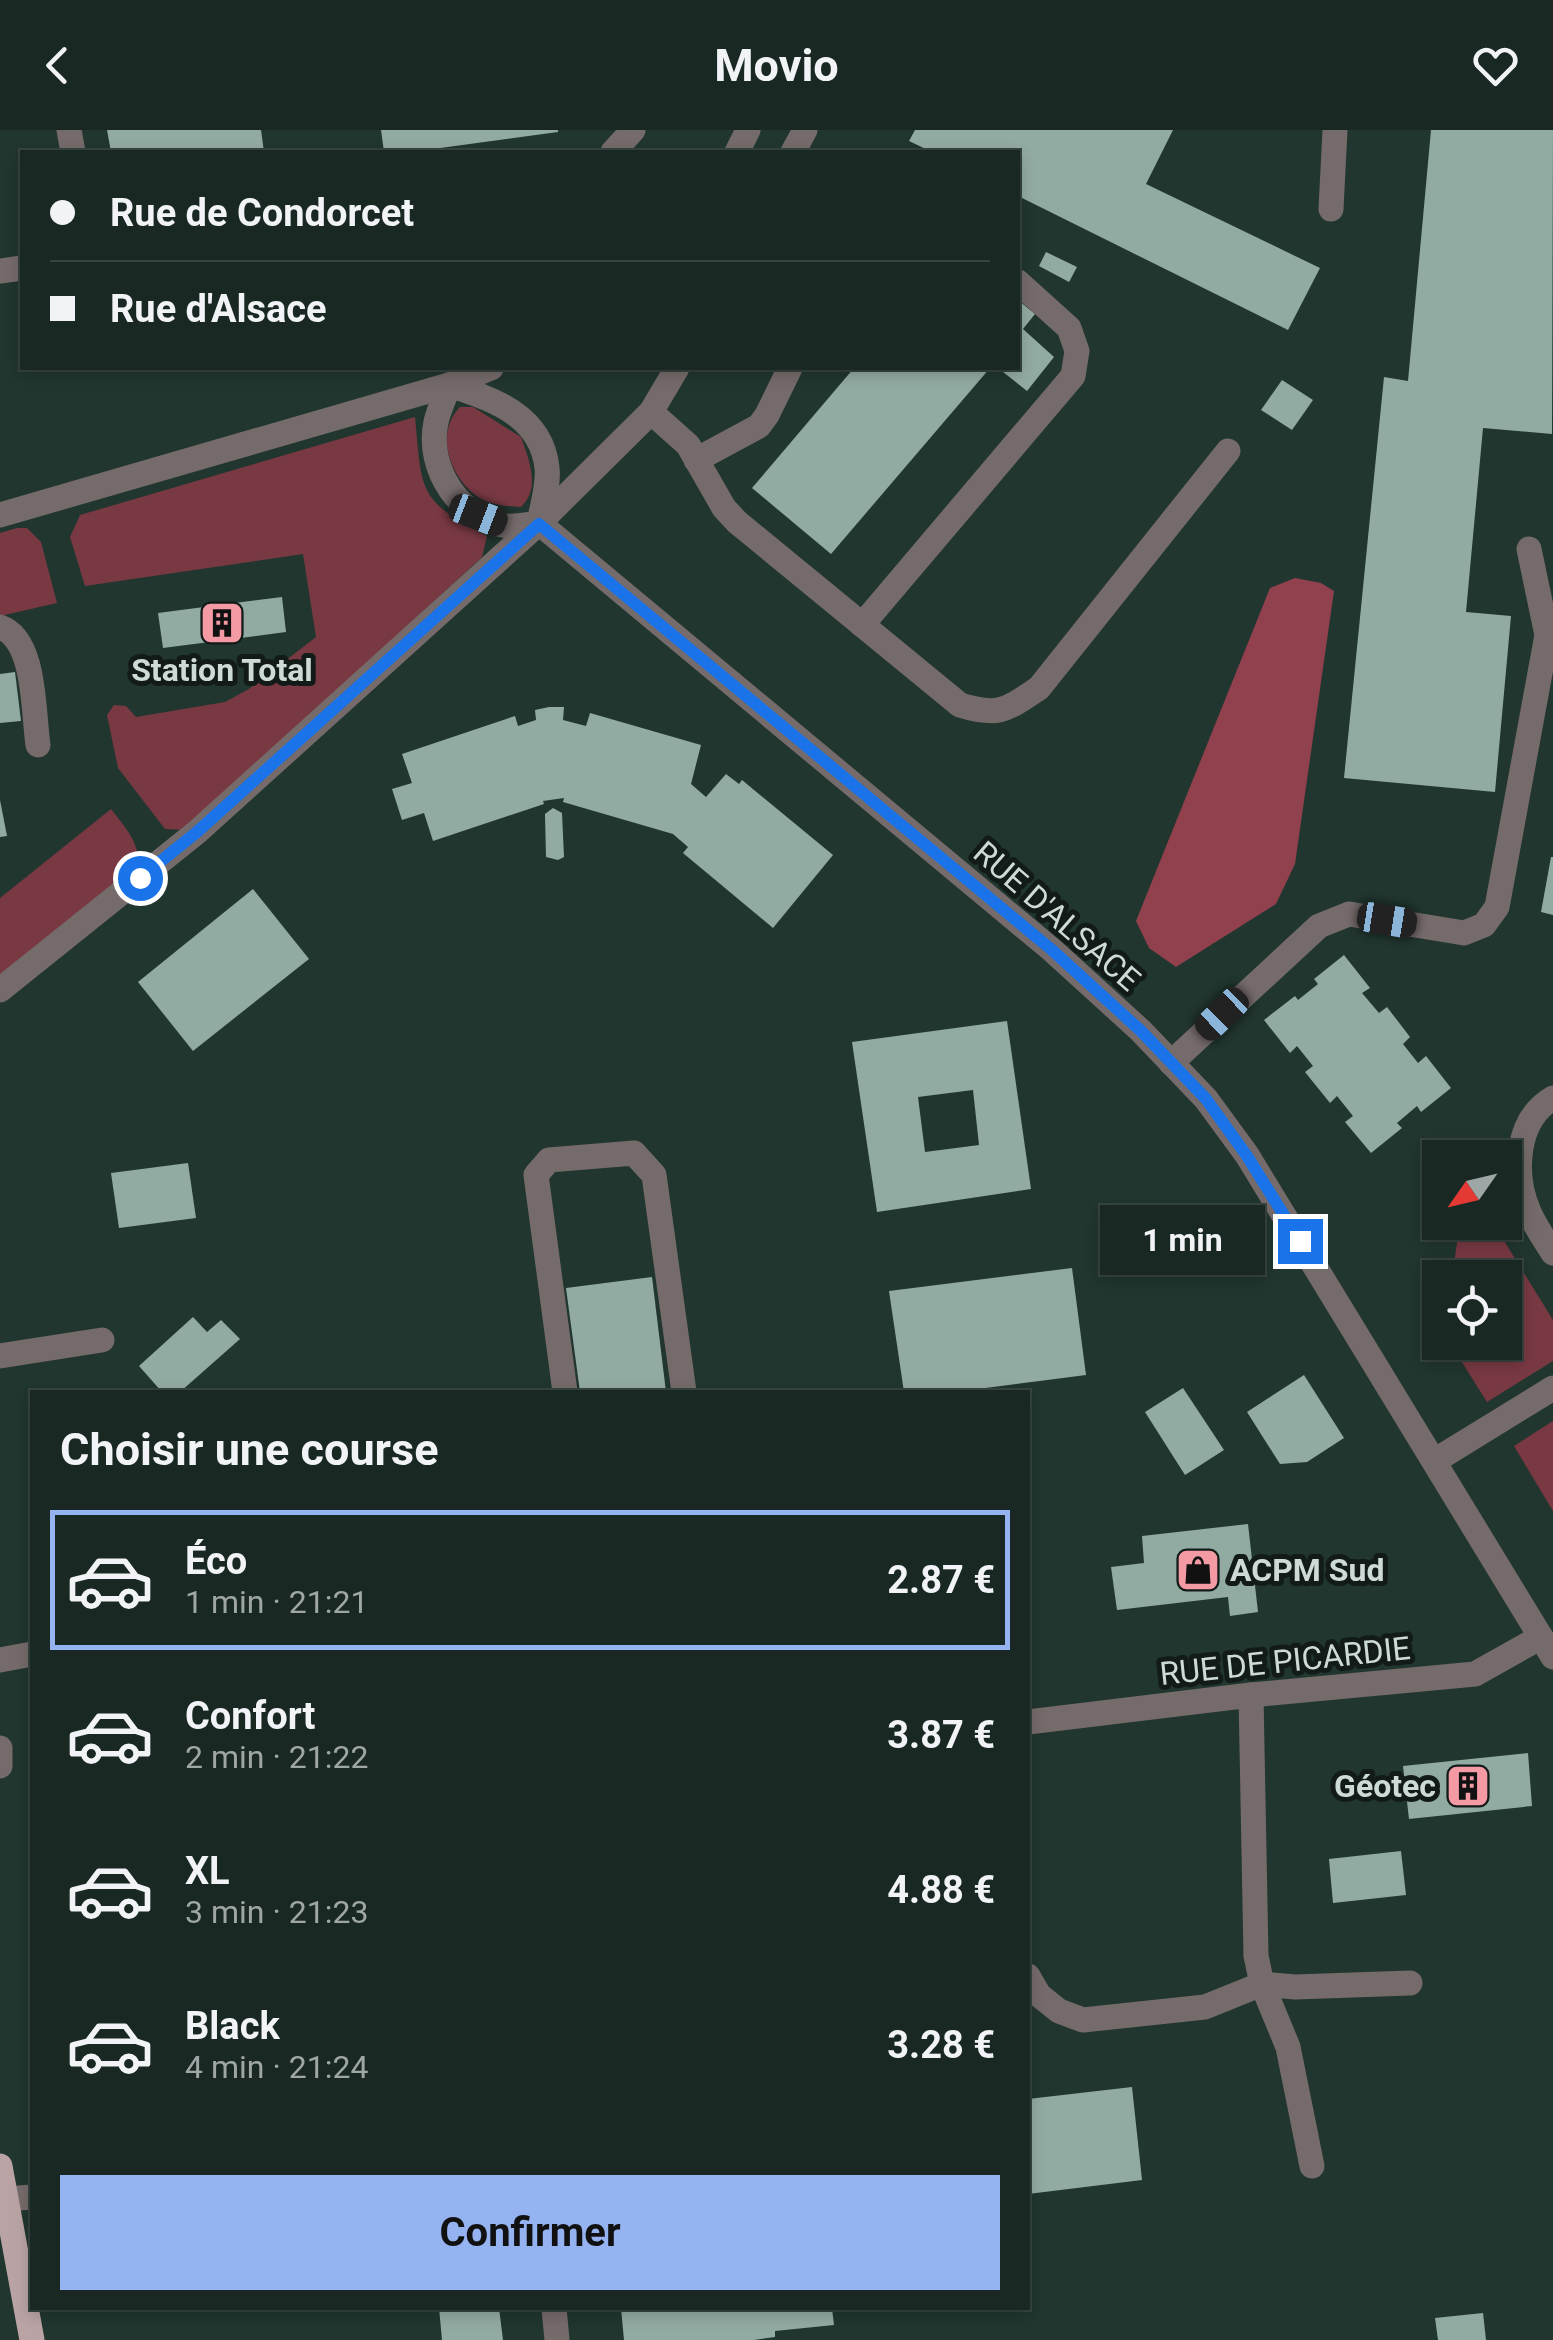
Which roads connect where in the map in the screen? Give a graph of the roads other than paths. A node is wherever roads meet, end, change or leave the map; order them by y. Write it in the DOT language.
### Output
graph roads {
  1 [pos="633,130"];
  2 [pos="1335,130"];
  3 [pos="615,150"];
  4 [pos="1331,209"];
  5 [pos="1020,284"];
  6 [pos="486,370"];
  7 [pos="676,370"];
  8 [pos="789,370"];
  9 [pos="449,385"];
  10 [pos="650,412"];
  11 [pos="1228,451"];
  12 [pos="696,460"];
  13 [pos="0,515"];
  14 [pos="539,524"];
  15 [pos="1529,549"];
  16 [pos="862,625"];
  17 [pos="0,627"];
  18 [pos="38,744"];
  19 [pos="0,990"];
  20 [pos="1171,1062"];
  21 [pos="1553,1098"];
  22 [pos="1553,1254"];
  23 [pos="102,1340"];
  24 [pos="0,1356"];
  25 [pos="1553,1388"];
  26 [pos="565,1390"];
  27 [pos="684,1390"];
  28 [pos="1436,1460"];
  29 [pos="1547,1647"];
  30 [pos="30,1654"];
  31 [pos="0,1660"];
  32 [pos="1251,1695"];
  33 [pos="1030,1722"];
  34 [pos="0,1748"];
  35 [pos="0,1766"];
  36 [pos="1030,1979"];
  37 [pos="1410,1983"];
  38 [pos="1262,1984"];
  39 [pos="0,2166"];
  40 [pos="1312,2166"];
  41 [pos="30,2197"];
  42 [pos="6,2200"];
  43 [pos="554,2310"];
  44 [pos="32,2340"];
  45 [pos="557,2340"];
  1 -- 3 [label="street"];
  2 -- 4 [label="street"];
  5 -- 16 [label="street"];
  6 -- 9 [label="street"];
  7 -- 10 [label="street"];
  8 -- 12 [label="street"];
  9 -- 13 [label="street"];
  9 -- 14 [label="street"];
  9 -- 14 [label="street"];
  10 -- 12 [label="street"];
  10 -- 14 [label="street"];
  11 -- 16 [label="street"];
  12 -- 16 [label="street"];
  14 -- 19 [label="street"];
  14 -- 20 [label="street, RUE D'ALSACE"];
  15 -- 20 [label="street"];
  17 -- 18 [label="street"];
  20 -- 28 [label="street, RUE D'ALSACE"];
  21 -- 22 [label="street"];
  23 -- 24 [label="street"];
  25 -- 28 [label="street"];
  26 -- 27 [label="street"];
  28 -- 29 [label="street, RUE D'ALSACE"];
  29 -- 32 [label="street, RUE DE PICARDIE"];
  30 -- 31 [label="street"];
  32 -- 33 [label="street, RUE DE PICARDIE"];
  32 -- 38 [label="street"];
  34 -- 35 [label="street"];
  36 -- 38 [label="street"];
  37 -- 38 [label="street"];
  38 -- 40 [label="street"];
  39 -- 42 [label="main road"];
  41 -- 42 [label="street"];
  42 -- 44 [label="main road"];
  43 -- 45 [label="street"];
}
